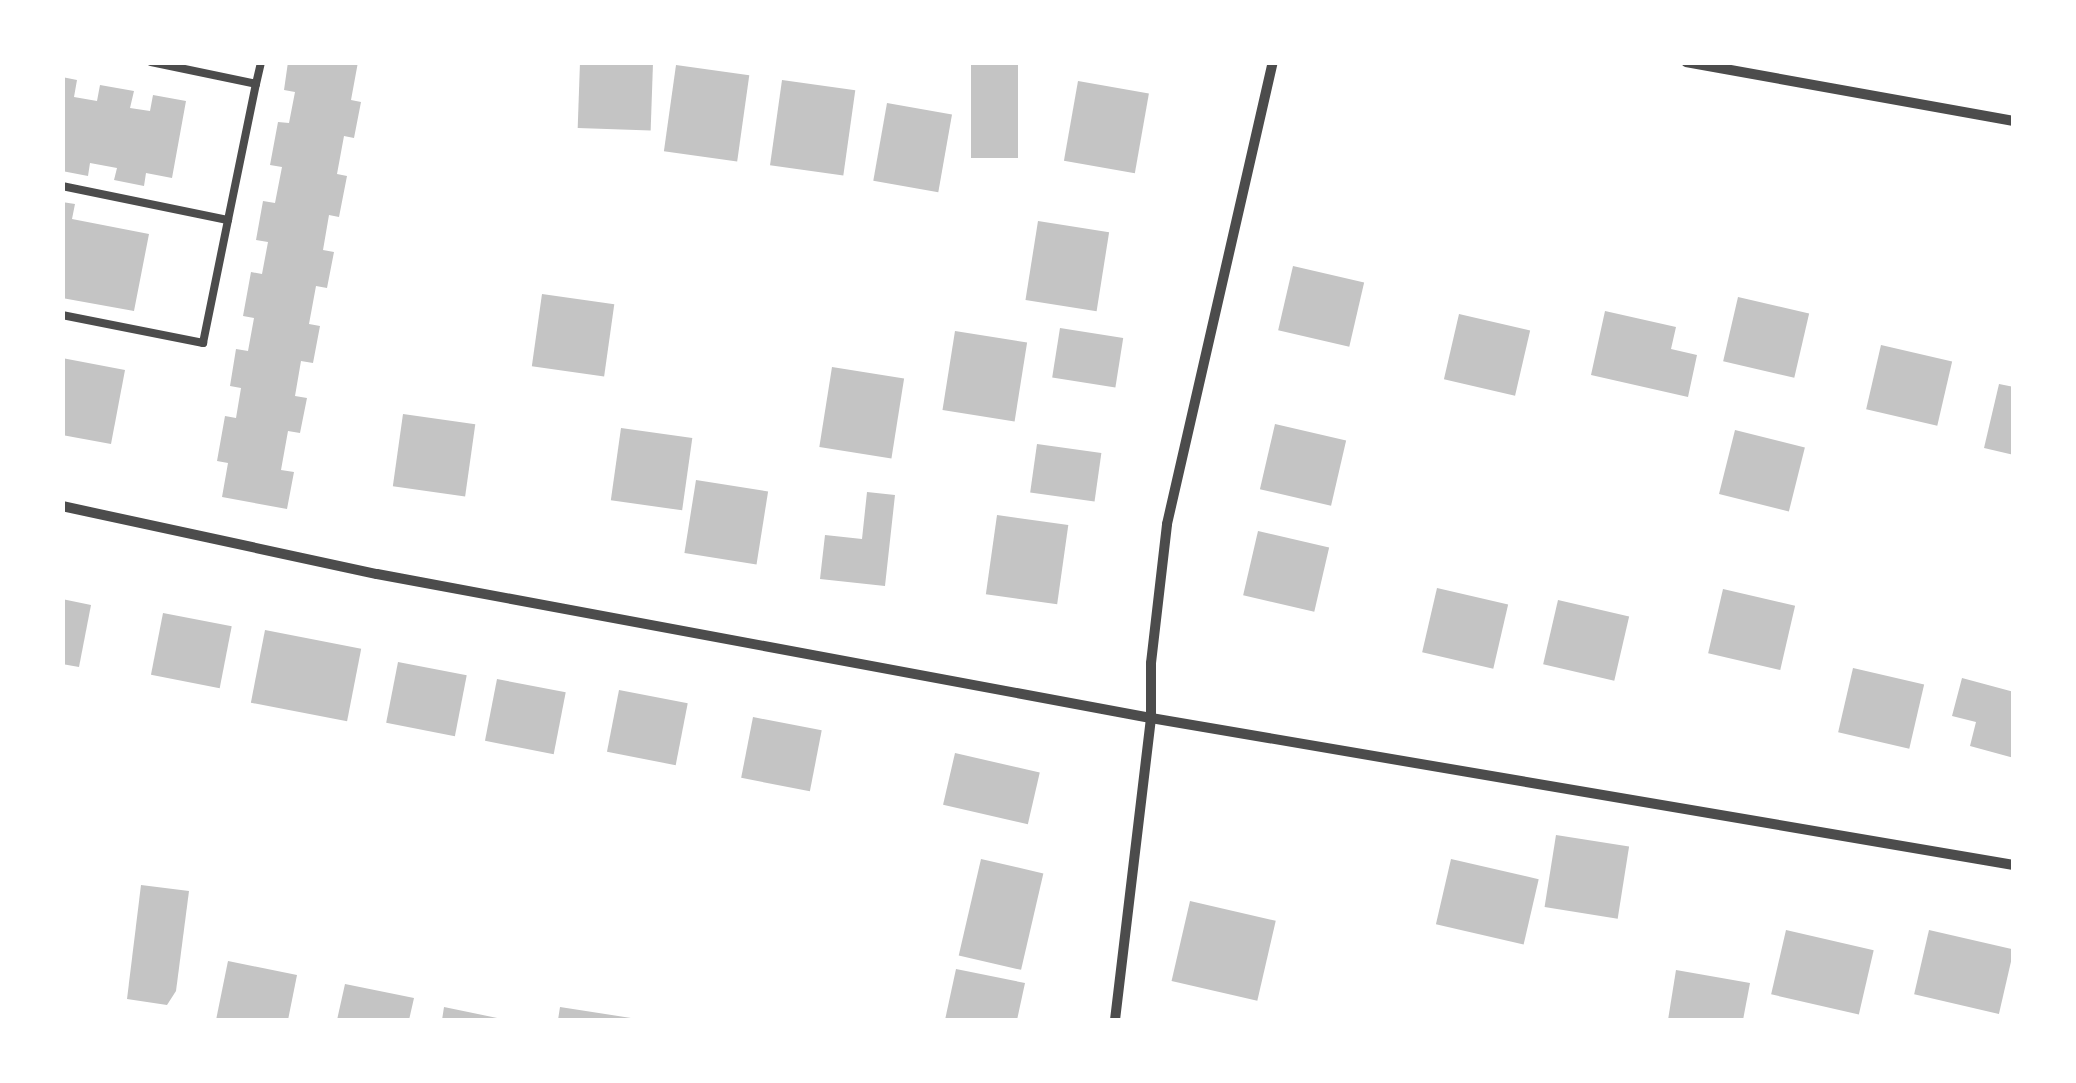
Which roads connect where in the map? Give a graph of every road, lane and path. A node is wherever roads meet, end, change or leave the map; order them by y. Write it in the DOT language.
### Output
graph roads {
  1 [pos="151,62"];
  2 [pos="260,62"];
  3 [pos="1272,62"];
  4 [pos="1686,62"];
  5 [pos="256,84"];
  6 [pos="2014,121"];
  7 [pos="62,186"];
  8 [pos="228,220"];
  9 [pos="62,314"];
  10 [pos="62,506"];
  11 [pos="1151,718"];
  12 [pos="2014,864"];
  13 [pos="1115,1020"];
  1 -- 5 [label="lane"];
  2 -- 5 [label="lane"];
  3 -- 11 [label="street"];
  4 -- 6 [label="street"];
  5 -- 8 [label="lane"];
  7 -- 8 [label="lane"];
  8 -- 9 [label="lane"];
  10 -- 11 [label="street"];
  11 -- 12 [label="street"];
  11 -- 13 [label="street"];
}
